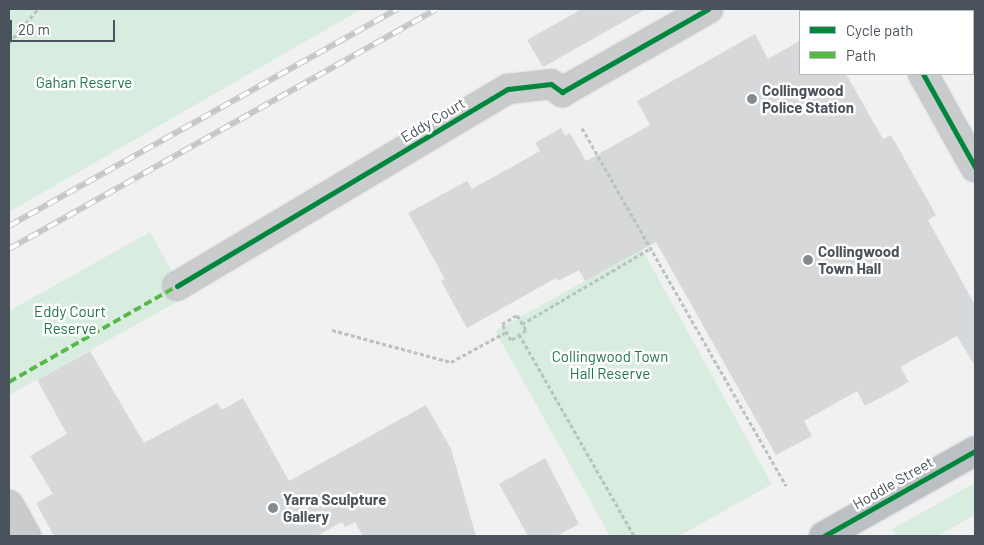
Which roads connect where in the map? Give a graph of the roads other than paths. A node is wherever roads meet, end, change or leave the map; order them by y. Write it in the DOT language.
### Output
graph roads {
  1 [pos="708,9"];
  2 [pos="923,75"];
  3 [pos="975,167"];
  4 [pos="176,286"];
  5 [pos="975,451"];
  6 [pos="9,505"];
  7 [pos="26,536"];
  8 [pos="824,536"];
  1 -- 4 [label="street, Eddy Court"];
  2 -- 3 [label="street"];
  5 -- 8 [label="highway, Hoddle Street"];
  6 -- 7 [label="street"];
}
